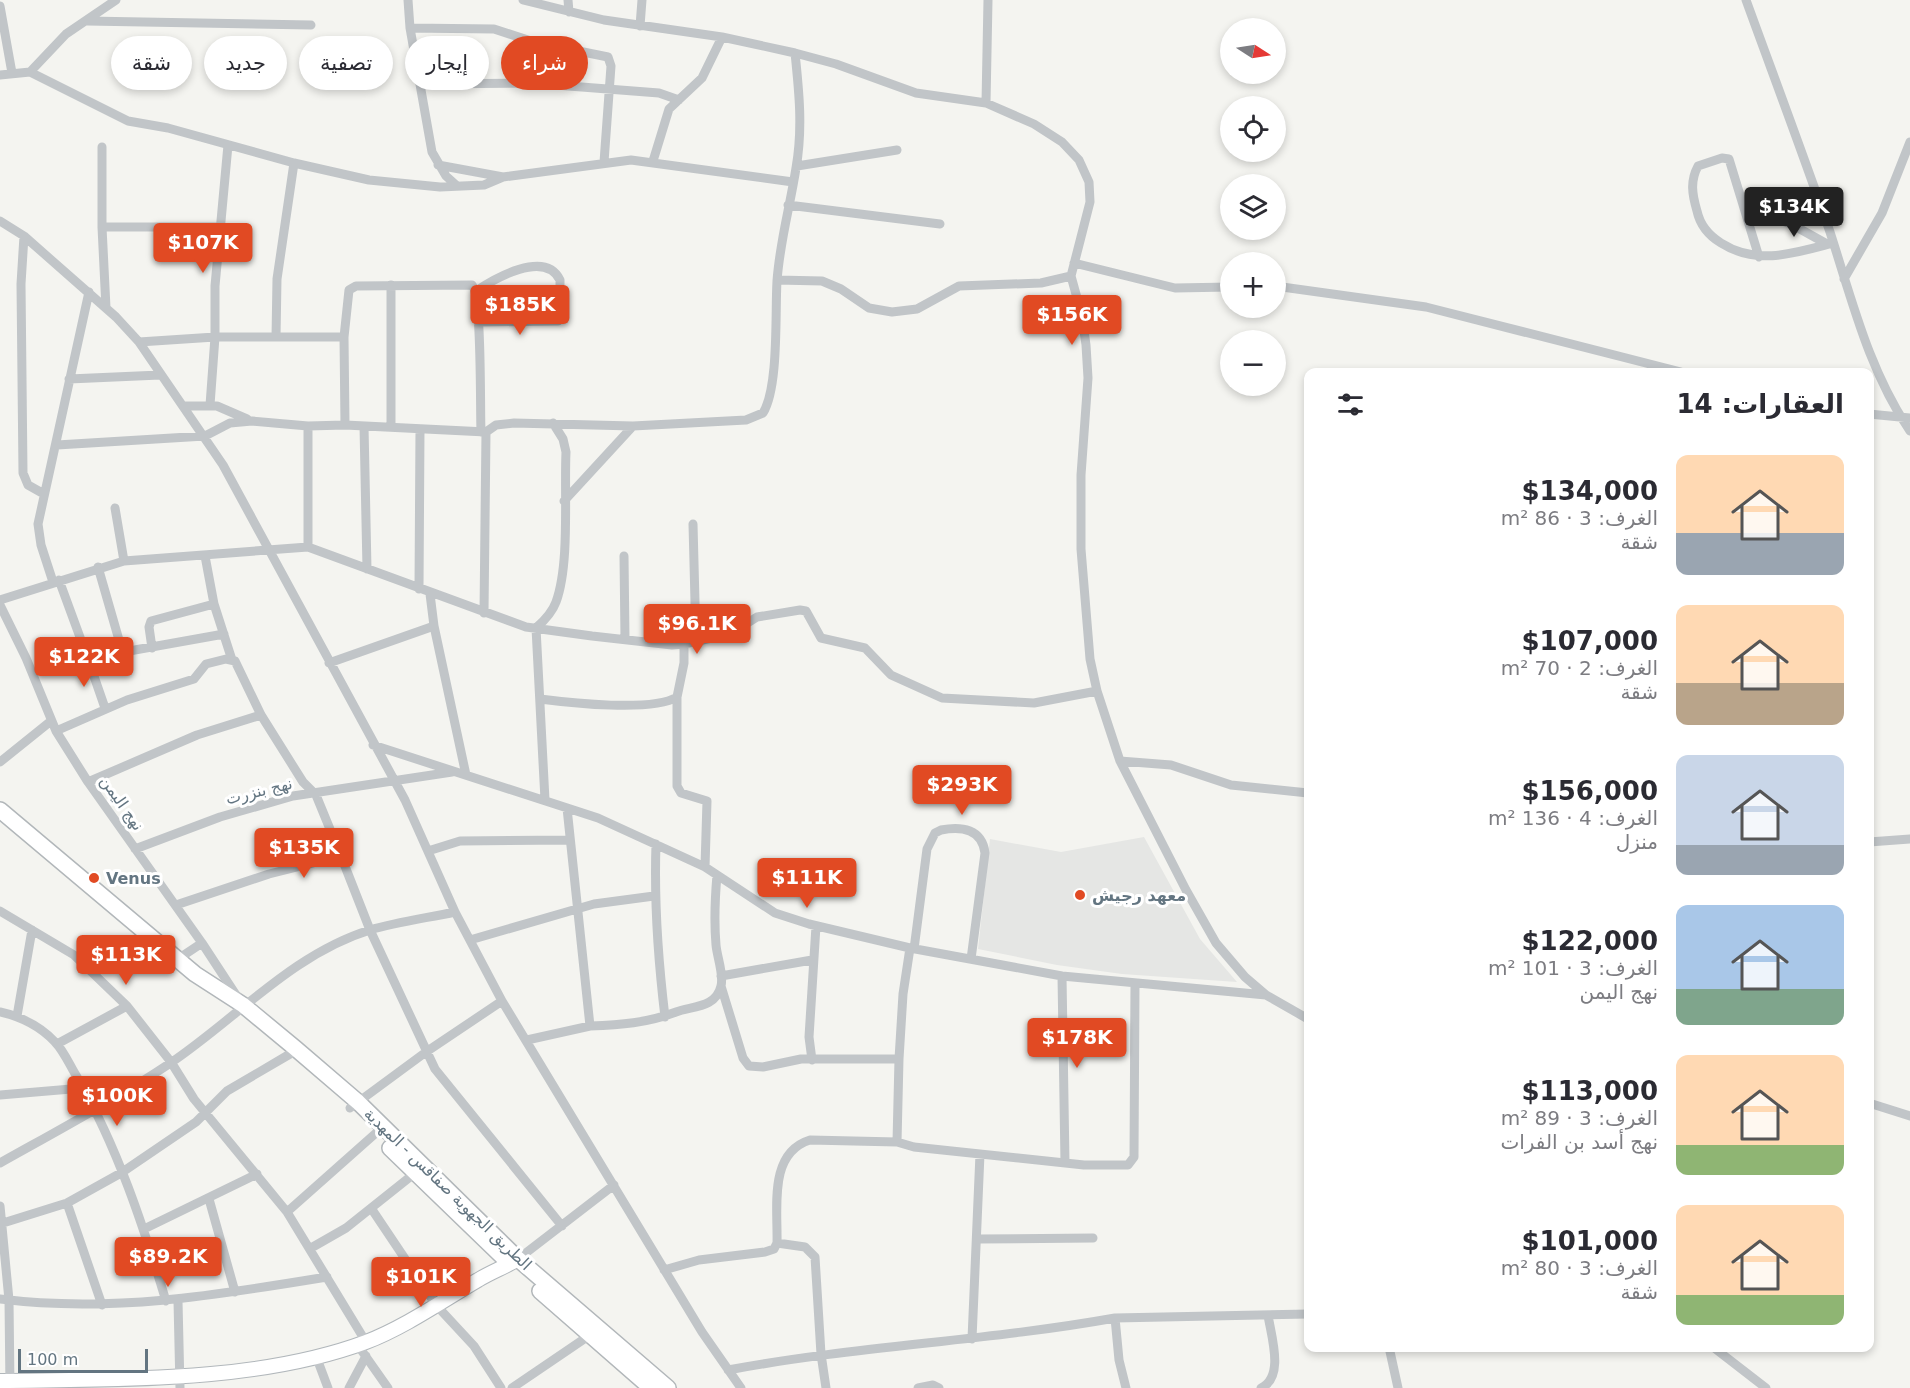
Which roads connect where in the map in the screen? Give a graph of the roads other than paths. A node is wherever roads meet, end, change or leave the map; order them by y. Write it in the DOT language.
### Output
graph roads {
  1 [pos="116,0"];
  2 [pos="408,0"];
  3 [pos="523,0"];
  4 [pos="568,0"];
  5 [pos="642,0"];
  6 [pos="988,0"];
  7 [pos="1746,0"];
  8 [pos="0,6"];
  9 [pos="569,12"];
  10 [pos="87,21"];
  11 [pos="311,26"];
  12 [pos="640,26"];
  13 [pos="410,28"];
  14 [pos="412,36"];
  15 [pos="722,37"];
  16 [pos="795,53"];
  17 [pos="30,72"];
  18 [pos="12,73"];
  19 [pos="0,75"];
  20 [pos="489,83"];
  21 [pos="609,89"];
  22 [pos="422,90"];
  23 [pos="679,100"];
  24 [pos="987,103"];
  25 [pos="1910,141"];
  26 [pos="228,145"];
  27 [pos="102,147"];
  28 [pos="897,150"];
  29 [pos="653,161"];
  30 [pos="604,162"];
  31 [pos="294,163"];
  32 [pos="438,165"];
  33 [pos="797,166"];
  34 [pos="503,177"];
  35 [pos="793,182"];
  36 [pos="456,185"];
  37 [pos="788,205"];
  38 [pos="1744,208"];
  39 [pos="0,221"];
  40 [pos="940,224"];
  41 [pos="102,227"];
  42 [pos="221,227"];
  43 [pos="24,236"];
  44 [pos="1830,244"];
  45 [pos="1759,257"];
  46 [pos="1074,263"];
  47 [pos="1071,276"];
  48 [pos="1844,279"];
  49 [pos="777,280"];
  50 [pos="391,285"];
  51 [pos="1220,287"];
  52 [pos="1286,288"];
  53 [pos="476,291"];
  54 [pos="89,292"];
  55 [pos="106,308"];
  56 [pos="478,322"];
  57 [pos="215,337"];
  58 [pos="276,337"];
  59 [pos="344,337"];
  60 [pos="138,342"];
  61 [pos="1665,368"];
  62 [pos="160,375"];
  63 [pos="69,379"];
  64 [pos="210,405"];
  65 [pos="184,406"];
  66 [pos="1874,415"];
  67 [pos="1906,419"];
  68 [pos="252,421"];
  69 [pos="553,423"];
  70 [pos="345,425"];
  71 [pos="308,426"];
  72 [pos="364,426"];
  73 [pos="633,426"];
  74 [pos="391,428"];
  75 [pos="420,429"];
  76 [pos="1910,431"];
  77 [pos="484,432"];
  78 [pos="205,436"];
  79 [pos="57,445"];
  80 [pos="44,494"];
  81 [pos="564,501"];
  82 [pos="115,508"];
  83 [pos="693,524"];
  84 [pos="308,547"];
  85 [pos="268,549"];
  86 [pos="624,555"];
  87 [pos="205,556"];
  88 [pos="124,561"];
  89 [pos="98,567"];
  90 [pos="367,569"];
  91 [pos="56,581"];
  92 [pos="419,589"];
  93 [pos="430,594"];
  94 [pos="0,600"];
  95 [pos="214,604"];
  96 [pos="0,605"];
  97 [pos="484,613"];
  98 [pos="434,626"];
  99 [pos="536,628"];
  100 [pos="224,634"];
  101 [pos="625,639"];
  102 [pos="696,641"];
  103 [pos="684,644"];
  104 [pos="152,648"];
  105 [pos="118,653"];
  106 [pos="88,659"];
  107 [pos="232,660"];
  108 [pos="329,663"];
  109 [pos="1097,691"];
  110 [pos="677,697"];
  111 [pos="540,699"];
  112 [pos="105,708"];
  113 [pos="261,715"];
  114 [pos="51,721"];
  115 [pos="56,731"];
  116 [pos="373,745"];
  117 [pos="1120,761"];
  118 [pos="0,762"];
  119 [pos="456,772"];
  120 [pos="466,775"];
  121 [pos="394,780"];
  122 [pos="88,782"];
  123 [pos="1304,793"];
  124 [pos="316,795"];
  125 [pos="544,800"];
  126 [pos="567,808"];
  127 [pos="0,810"];
  128 [pos="1910,839"];
  129 [pos="570,840"];
  130 [pos="1874,842"];
  131 [pos="656,844"];
  132 [pos="135,849"];
  133 [pos="428,851"];
  134 [pos="341,856"];
  135 [pos="705,867"];
  136 [pos="717,875"];
  137 [pos="654,896"];
  138 [pos="176,906"];
  139 [pos="577,910"];
  140 [pos="0,911"];
  141 [pos="455,912"];
  142 [pos="816,926"];
  143 [pos="32,930"];
  144 [pos="370,930"];
  145 [pos="470,940"];
  146 [pos="202,943"];
  147 [pos="912,949"];
  148 [pos="178,959"];
  149 [pos="971,959"];
  150 [pos="812,960"];
  151 [pos="218,966"];
  152 [pos="1062,976"];
  153 [pos="204,980"];
  154 [pos="721,981"];
  155 [pos="1135,984"];
  156 [pos="1266,995"];
  157 [pos="502,1001"];
  158 [pos="127,1006"];
  159 [pos="240,1008"];
  160 [pos="0,1012"];
  161 [pos="17,1016"];
  162 [pos="665,1017"];
  163 [pos="1304,1017"];
  164 [pos="590,1026"];
  165 [pos="527,1040"];
  166 [pos="57,1044"];
  167 [pos="426,1052"];
  168 [pos="290,1054"];
  169 [pos="898,1059"];
  170 [pos="812,1060"];
  171 [pos="171,1062"];
  172 [pos="83,1088"];
  173 [pos="0,1095"];
  174 [pos="354,1105"];
  175 [pos="1874,1105"];
  176 [pos="96,1110"];
  177 [pos="206,1112"];
  178 [pos="1910,1116"];
  179 [pos="376,1133"];
  180 [pos="897,1142"];
  181 [pos="980,1154"];
  182 [pos="0,1163"];
  183 [pos="1065,1163"];
  184 [pos="121,1173"];
  185 [pos="415,1173"];
  186 [pos="257,1174"];
  187 [pos="614,1185"];
  188 [pos="209,1199"];
  189 [pos="67,1203"];
  190 [pos="0,1206"];
  191 [pos="371,1208"];
  192 [pos="287,1212"];
  193 [pos="3,1223"];
  194 [pos="562,1226"];
  195 [pos="144,1229"];
  196 [pos="1093,1238"];
  197 [pos="978,1239"];
  198 [pos="777,1243"];
  199 [pos="311,1248"];
  200 [pos="508,1256"];
  201 [pos="664,1270"];
  202 [pos="327,1277"];
  203 [pos="235,1292"];
  204 [pos="4,1299"];
  205 [pos="178,1300"];
  206 [pos="166,1301"];
  207 [pos="102,1305"];
  208 [pos="436,1305"];
  209 [pos="1304,1314"];
  210 [pos="1268,1315"];
  211 [pos="1115,1318"];
  212 [pos="590,1335"];
  213 [pos="972,1339"];
  214 [pos="363,1347"];
  215 [pos="1390,1352"];
  216 [pos="1719,1352"];
  217 [pos="821,1354"];
  218 [pos="316,1356"];
  219 [pos="728,1370"];
  220 [pos="180,1382"];
  221 [pos="7,1383"];
  222 [pos="328,1388"];
  223 [pos="349,1388"];
  224 [pos="388,1388"];
  225 [pos="501,1388"];
  226 [pos="512,1388"];
  227 [pos="651,1388"];
  228 [pos="668,1388"];
  229 [pos="741,1388"];
  230 [pos="826,1388"];
  231 [pos="918,1388"];
  232 [pos="939,1388"];
  233 [pos="1126,1388"];
  234 [pos="1261,1388"];
  235 [pos="1398,1388"];
  236 [pos="1766,1388"];
  1 -- 10 [label="street"];
  2 -- 13 [label="street"];
  3 -- 9 [label="street"];
  4 -- 9 [label="street"];
  5 -- 12 [label="street"];
  6 -- 24 [label="street"];
  7 -- 44 [label="street"];
  8 -- 18 [label="street"];
  9 -- 12 [label="street"];
  10 -- 11 [label="street"];
  10 -- 17 [label="street"];
  12 -- 15 [label="street"];
  13 -- 14 [label="street"];
  13 -- 21 [label="street"];
  15 -- 16 [label="street"];
  15 -- 23 [label="street"];
  16 -- 24 [label="street"];
  16 -- 33 [label="street"];
  17 -- 18 [label="street"];
  17 -- 26 [label="street"];
  18 -- 19 [label="street"];
  20 -- 21 [label="street"];
  21 -- 23 [label="street"];
  21 -- 30 [label="street"];
  22 -- 32 [label="street"];
  23 -- 29 [label="street"];
  24 -- 46 [label="street"];
  25 -- 48 [label="street"];
  26 -- 31 [label="street"];
  26 -- 42 [label="street"];
  27 -- 41 [label="street"];
  28 -- 33 [label="street"];
  29 -- 30 [label="street"];
  29 -- 35 [label="street"];
  30 -- 34 [label="street"];
  31 -- 36 [label="street"];
  31 -- 58 [label="street"];
  32 -- 34 [label="street"];
  32 -- 36 [label="street"];
  33 -- 35 [label="street"];
  34 -- 36 [label="street"];
  35 -- 37 [label="street"];
  37 -- 40 [label="street"];
  37 -- 49 [label="street"];
  38 -- 44 [label="street"];
  38 -- 45 [label="street"];
  38 -- 45 [label="street"];
  39 -- 43 [label="street"];
  41 -- 42 [label="street"];
  41 -- 55 [label="street"];
  42 -- 57 [label="street"];
  43 -- 54 [label="street"];
  43 -- 80 [label="street"];
  44 -- 45 [label="street"];
  44 -- 48 [label="street"];
  46 -- 47 [label="street"];
  46 -- 51 [label="street"];
  47 -- 49 [label="street"];
  47 -- 109 [label="street"];
  48 -- 67 [label="street"];
  49 -- 73 [label="street"];
  50 -- 53 [label="street"];
  50 -- 59 [label="street"];
  50 -- 74 [label="street"];
  52 -- 61 [label="street"];
  53 -- 56 [label="street"];
  53 -- 56 [label="street"];
  54 -- 55 [label="street"];
  54 -- 63 [label="street"];
  55 -- 60 [label="street"];
  56 -- 77 [label="street"];
  57 -- 58 [label="street"];
  57 -- 60 [label="street"];
  57 -- 64 [label="street"];
  58 -- 59 [label="street"];
  59 -- 70 [label="street"];
  60 -- 62 [label="street"];
  62 -- 63 [label="street"];
  62 -- 65 [label="street"];
  63 -- 79 [label="street"];
  64 -- 65 [label="street"];
  64 -- 68 [label="street"];
  65 -- 78 [label="street"];
  66 -- 67 [label="street"];
  67 -- 76 [label="street"];
  68 -- 71 [label="street"];
  68 -- 78 [label="street"];
  69 -- 73 [label="street"];
  69 -- 77 [label="street"];
  69 -- 81 [label="street"];
  70 -- 71 [label="street"];
  70 -- 72 [label="street"];
  71 -- 84 [label="street"];
  72 -- 74 [label="street"];
  72 -- 90 [label="street"];
  73 -- 81 [label="street"];
  74 -- 75 [label="street"];
  75 -- 77 [label="street"];
  75 -- 92 [label="street"];
  77 -- 97 [label="street"];
  78 -- 79 [label="street"];
  78 -- 85 [label="street"];
  79 -- 80 [label="street"];
  80 -- 91 [label="street"];
  81 -- 99 [label="street"];
  82 -- 88 [label="street"];
  83 -- 102 [label="street"];
  84 -- 85 [label="street"];
  84 -- 90 [label="street"];
  85 -- 87 [label="street"];
  85 -- 108 [label="street"];
  86 -- 101 [label="street"];
  87 -- 88 [label="street"];
  87 -- 95 [label="street"];
  88 -- 89 [label="street"];
  89 -- 91 [label="street"];
  89 -- 105 [label="street"];
  90 -- 92 [label="street"];
  91 -- 94 [label="street"];
  91 -- 106 [label="street"];
  92 -- 93 [label="street"];
  93 -- 97 [label="street"];
  93 -- 98 [label="street"];
  95 -- 100 [label="street"];
  95 -- 104 [label="street"];
  96 -- 114 [label="street, نهج اليمن"];
  97 -- 99 [label="street"];
  98 -- 108 [label="street"];
  98 -- 120 [label="street"];
  99 -- 101 [label="street"];
  99 -- 111 [label="street"];
  100 -- 104 [label="street"];
  100 -- 107 [label="street"];
  101 -- 103 [label="street"];
  102 -- 103 [label="street"];
  102 -- 109 [label="street"];
  103 -- 110 [label="street"];
  104 -- 105 [label="street"];
  105 -- 106 [label="street"];
  106 -- 112 [label="street"];
  107 -- 112 [label="street"];
  107 -- 113 [label="street"];
  108 -- 116 [label="street"];
  109 -- 117 [label="street"];
  110 -- 111 [label="street"];
  110 -- 135 [label="street"];
  111 -- 125 [label="street"];
  112 -- 115 [label="street"];
  113 -- 122 [label="street"];
  113 -- 124 [label="street"];
  114 -- 115 [label="street, نهج اليمن"];
  114 -- 118 [label="street"];
  115 -- 122 [label="street, نهج اليمن"];
  116 -- 119 [label="street"];
  116 -- 121 [label="street"];
  117 -- 123 [label="street"];
  117 -- 156 [label="street"];
  119 -- 120 [label="street"];
  119 -- 121 [label="street, نهج بنزرت"];
  120 -- 125 [label="street"];
  121 -- 124 [label="street, نهج بنزرت"];
  121 -- 133 [label="street"];
  122 -- 132 [label="street, نهج اليمن"];
  124 -- 132 [label="street, نهج بنزرت"];
  124 -- 134 [label="street"];
  125 -- 126 [label="street"];
  126 -- 129 [label="street"];
  126 -- 131 [label="street"];
  127 -- 148 [label="main road, الطريق الجهوية صفاقس - المهدية"];
  128 -- 130 [label="street"];
  129 -- 133 [label="street"];
  129 -- 139 [label="street"];
  131 -- 135 [label="street"];
  131 -- 137 [label="street"];
  132 -- 138 [label="street, نهج اليمن"];
  133 -- 141 [label="street"];
  134 -- 138 [label="street"];
  134 -- 144 [label="street"];
  135 -- 136 [label="street"];
  136 -- 142 [label="street"];
  136 -- 154 [label="street"];
  137 -- 139 [label="street"];
  137 -- 162 [label="street"];
  138 -- 146 [label="street, نهج اليمن"];
  139 -- 145 [label="street"];
  139 -- 164 [label="street"];
  140 -- 143 [label="street"];
  141 -- 144 [label="street"];
  141 -- 145 [label="street"];
  142 -- 147 [label="street"];
  142 -- 150 [label="street"];
  143 -- 158 [label="street"];
  143 -- 161 [label="street"];
  144 -- 159 [label="street"];
  144 -- 167 [label="street"];
  145 -- 157 [label="street"];
  146 -- 148 [label="street"];
  146 -- 151 [label="street, نهج اليمن"];
  147 -- 149 [label="street"];
  147 -- 149 [label="street"];
  147 -- 169 [label="street"];
  148 -- 153 [label="main road, الطريق الجهوية صفاقس - المهدية"];
  149 -- 152 [label="street"];
  150 -- 154 [label="street"];
  150 -- 170 [label="street"];
  151 -- 153 [label="street"];
  151 -- 159 [label="street, نهج اليمن"];
  152 -- 155 [label="street"];
  152 -- 183 [label="street"];
  153 -- 159 [label="main road, الطريق الجهوية صفاقس - المهدية"];
  154 -- 162 [label="street"];
  154 -- 170 [label="street"];
  155 -- 156 [label="street"];
  155 -- 183 [label="street"];
  156 -- 163 [label="street"];
  157 -- 165 [label="street"];
  157 -- 167 [label="street"];
  158 -- 166 [label="street"];
  158 -- 171 [label="street"];
  159 -- 168 [label="main road, الطريق الجهوية صفاقس - المهدية"];
  159 -- 171 [label="street"];
  159 -- 174 [label="main road, الطريق الجهوية صفاقس - المهدية"];
  160 -- 161 [label="street"];
  161 -- 166 [label="street"];
  162 -- 164 [label="street"];
  164 -- 165 [label="street"];
  165 -- 187 [label="street"];
  166 -- 172 [label="street"];
  167 -- 174 [label="street"];
  167 -- 194 [label="street"];
  168 -- 174 [label="main road, الطريق الجهوية صفاقس - المهدية"];
  168 -- 177 [label="street"];
  169 -- 170 [label="street"];
  169 -- 180 [label="street"];
  171 -- 176 [label="street"];
  171 -- 177 [label="street"];
  172 -- 173 [label="street"];
  172 -- 176 [label="street"];
  174 -- 179 [label="main road, الطريق الجهوية صفاقس - المهدية"];
  174 -- 200 [label="main road, الطريق الجهوية صفاقس - المهدية"];
  175 -- 178 [label="street"];
  176 -- 182 [label="street"];
  176 -- 184 [label="street"];
  177 -- 184 [label="street"];
  177 -- 186 [label="street"];
  179 -- 185 [label="main road, الطريق الجهوية صفاقس - المهدية"];
  179 -- 192 [label="street"];
  180 -- 181 [label="street"];
  180 -- 198 [label="street"];
  181 -- 183 [label="street"];
  181 -- 197 [label="street"];
  184 -- 189 [label="street"];
  184 -- 195 [label="street"];
  185 -- 191 [label="street"];
  185 -- 200 [label="main road, الطريق الجهوية صفاقس - المهدية"];
  186 -- 188 [label="street"];
  186 -- 192 [label="street"];
  187 -- 194 [label="street"];
  187 -- 201 [label="street"];
  188 -- 195 [label="street"];
  188 -- 203 [label="street"];
  189 -- 193 [label="street"];
  189 -- 207 [label="street"];
  190 -- 193 [label="street"];
  191 -- 199 [label="street"];
  191 -- 208 [label="street"];
  192 -- 199 [label="street"];
  193 -- 204 [label="street"];
  194 -- 200 [label="street"];
  195 -- 206 [label="street"];
  196 -- 197 [label="street"];
  197 -- 213 [label="street"];
  198 -- 201 [label="street"];
  198 -- 217 [label="street"];
  199 -- 202 [label="street"];
  200 -- 208 [label="street"];
  200 -- 212 [label="main road, الطريق الجهوية صفاقس - المهدية"];
  200 -- 228 [label="main road, الطريق الجهوية صفاقس - المهدية"];
  201 -- 219 [label="street"];
  202 -- 203 [label="street"];
  202 -- 214 [label="street"];
  203 -- 205 [label="street"];
  204 -- 207 [label="street"];
  204 -- 221 [label="street"];
  205 -- 206 [label="street"];
  205 -- 220 [label="street"];
  206 -- 207 [label="street"];
  208 -- 214 [label="street"];
  208 -- 225 [label="street"];
  209 -- 210 [label="street"];
  210 -- 211 [label="street"];
  210 -- 234 [label="street"];
  211 -- 213 [label="street"];
  211 -- 233 [label="street"];
  212 -- 226 [label="street"];
  212 -- 227 [label="main road, الطريق الجهوية صفاقس - المهدية"];
  213 -- 217 [label="street"];
  214 -- 218 [label="street"];
  214 -- 223 [label="street"];
  214 -- 224 [label="street"];
  215 -- 235 [label="street"];
  216 -- 236 [label="street"];
  217 -- 219 [label="street"];
  217 -- 230 [label="street"];
  218 -- 220 [label="street"];
  218 -- 222 [label="street"];
  219 -- 229 [label="street"];
  220 -- 221 [label="street"];
  231 -- 232 [label="street"];
}
